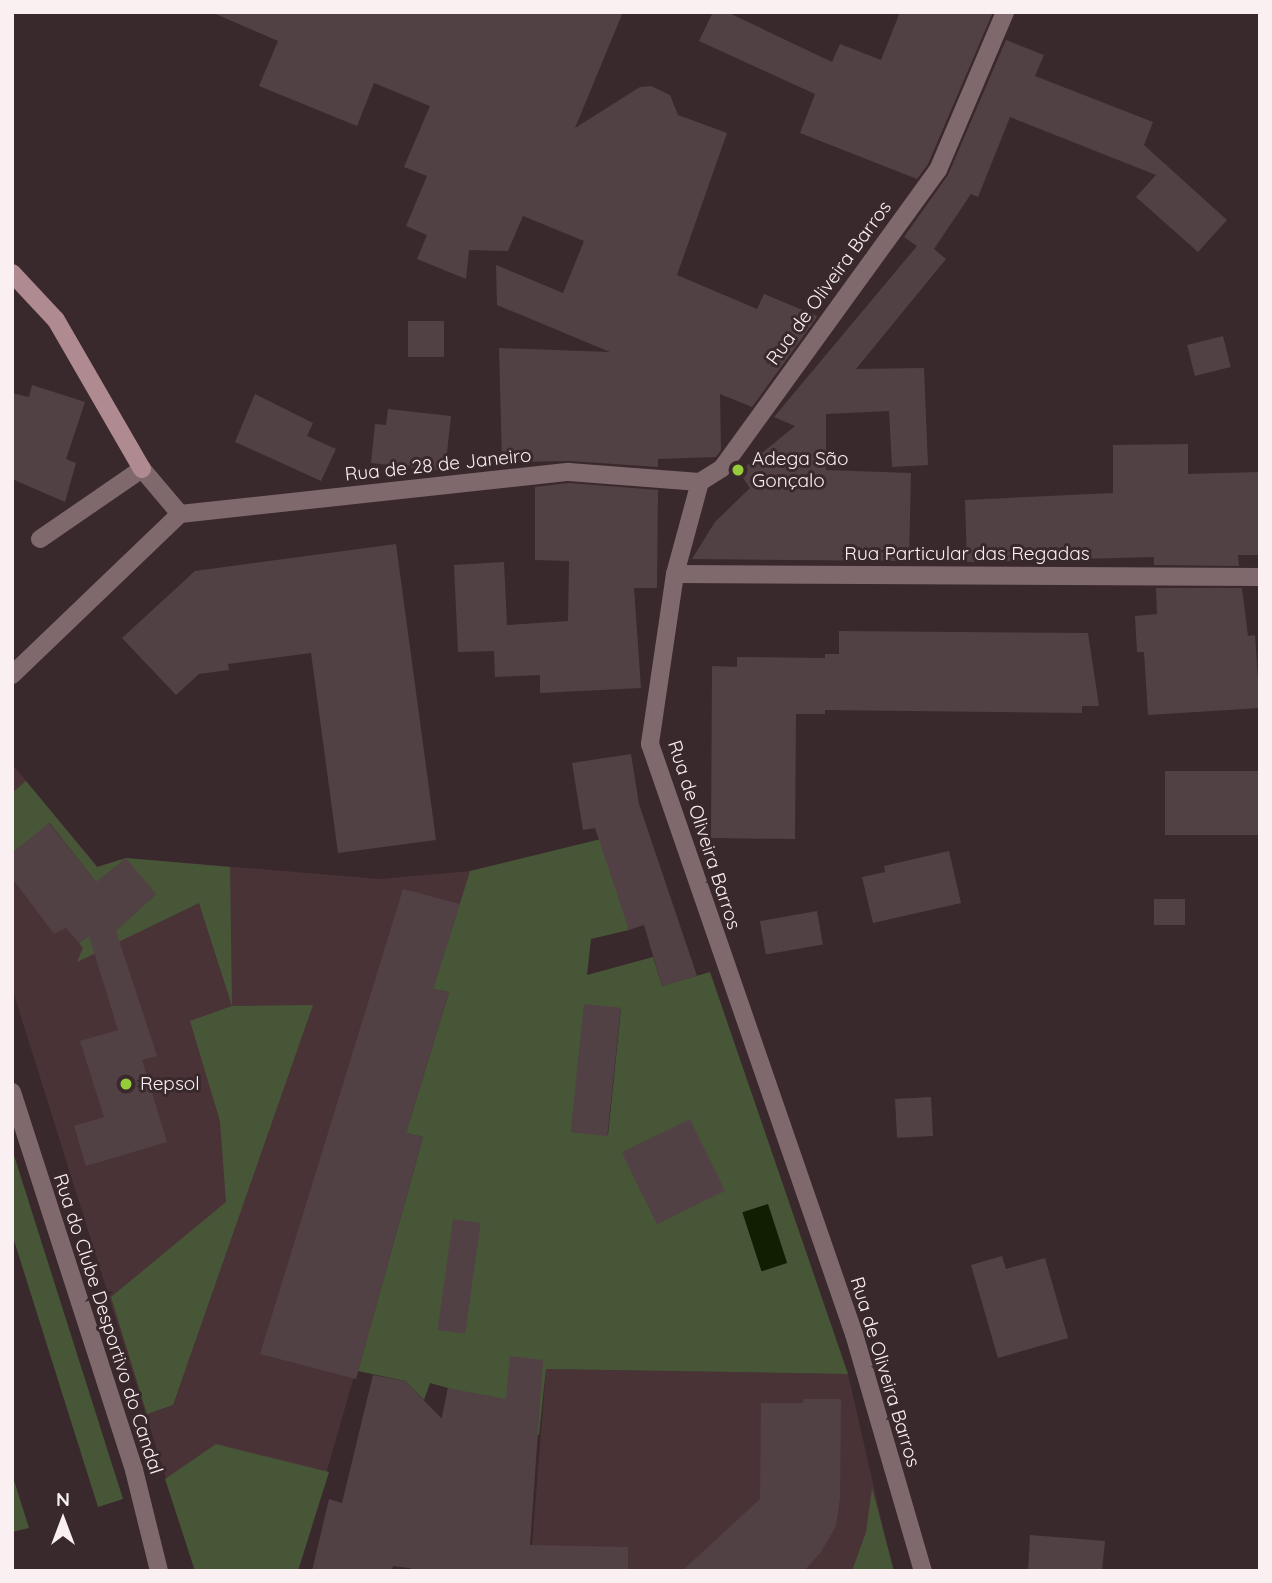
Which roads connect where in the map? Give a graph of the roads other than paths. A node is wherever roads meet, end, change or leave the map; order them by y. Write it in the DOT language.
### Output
graph roads {
  1 [pos="1005,12"];
  2 [pos="12,273"];
  3 [pos="142,469"];
  4 [pos="700,482"];
  5 [pos="180,514"];
  6 [pos="40,539"];
  7 [pos="675,574"];
  8 [pos="1260,576"];
  9 [pos="12,675"];
  10 [pos="12,1092"];
  11 [pos="159,1571"];
  12 [pos="923,1571"];
  1 -- 4 [label="street, Rua de Oliveira Barros"];
  2 -- 3 [label="main road"];
  3 -- 5 [label="street"];
  3 -- 6 [label="street"];
  4 -- 5 [label="street, Rua de 28 de Janeiro"];
  4 -- 7 [label="street, Rua de Oliveira Barros"];
  5 -- 9 [label="street"];
  7 -- 8 [label="street, Rua Particular das Regadas"];
  7 -- 12 [label="street, Rua de Oliveira Barros"];
  10 -- 11 [label="street, Rua do Clube Desportivo do Candal"];
}
